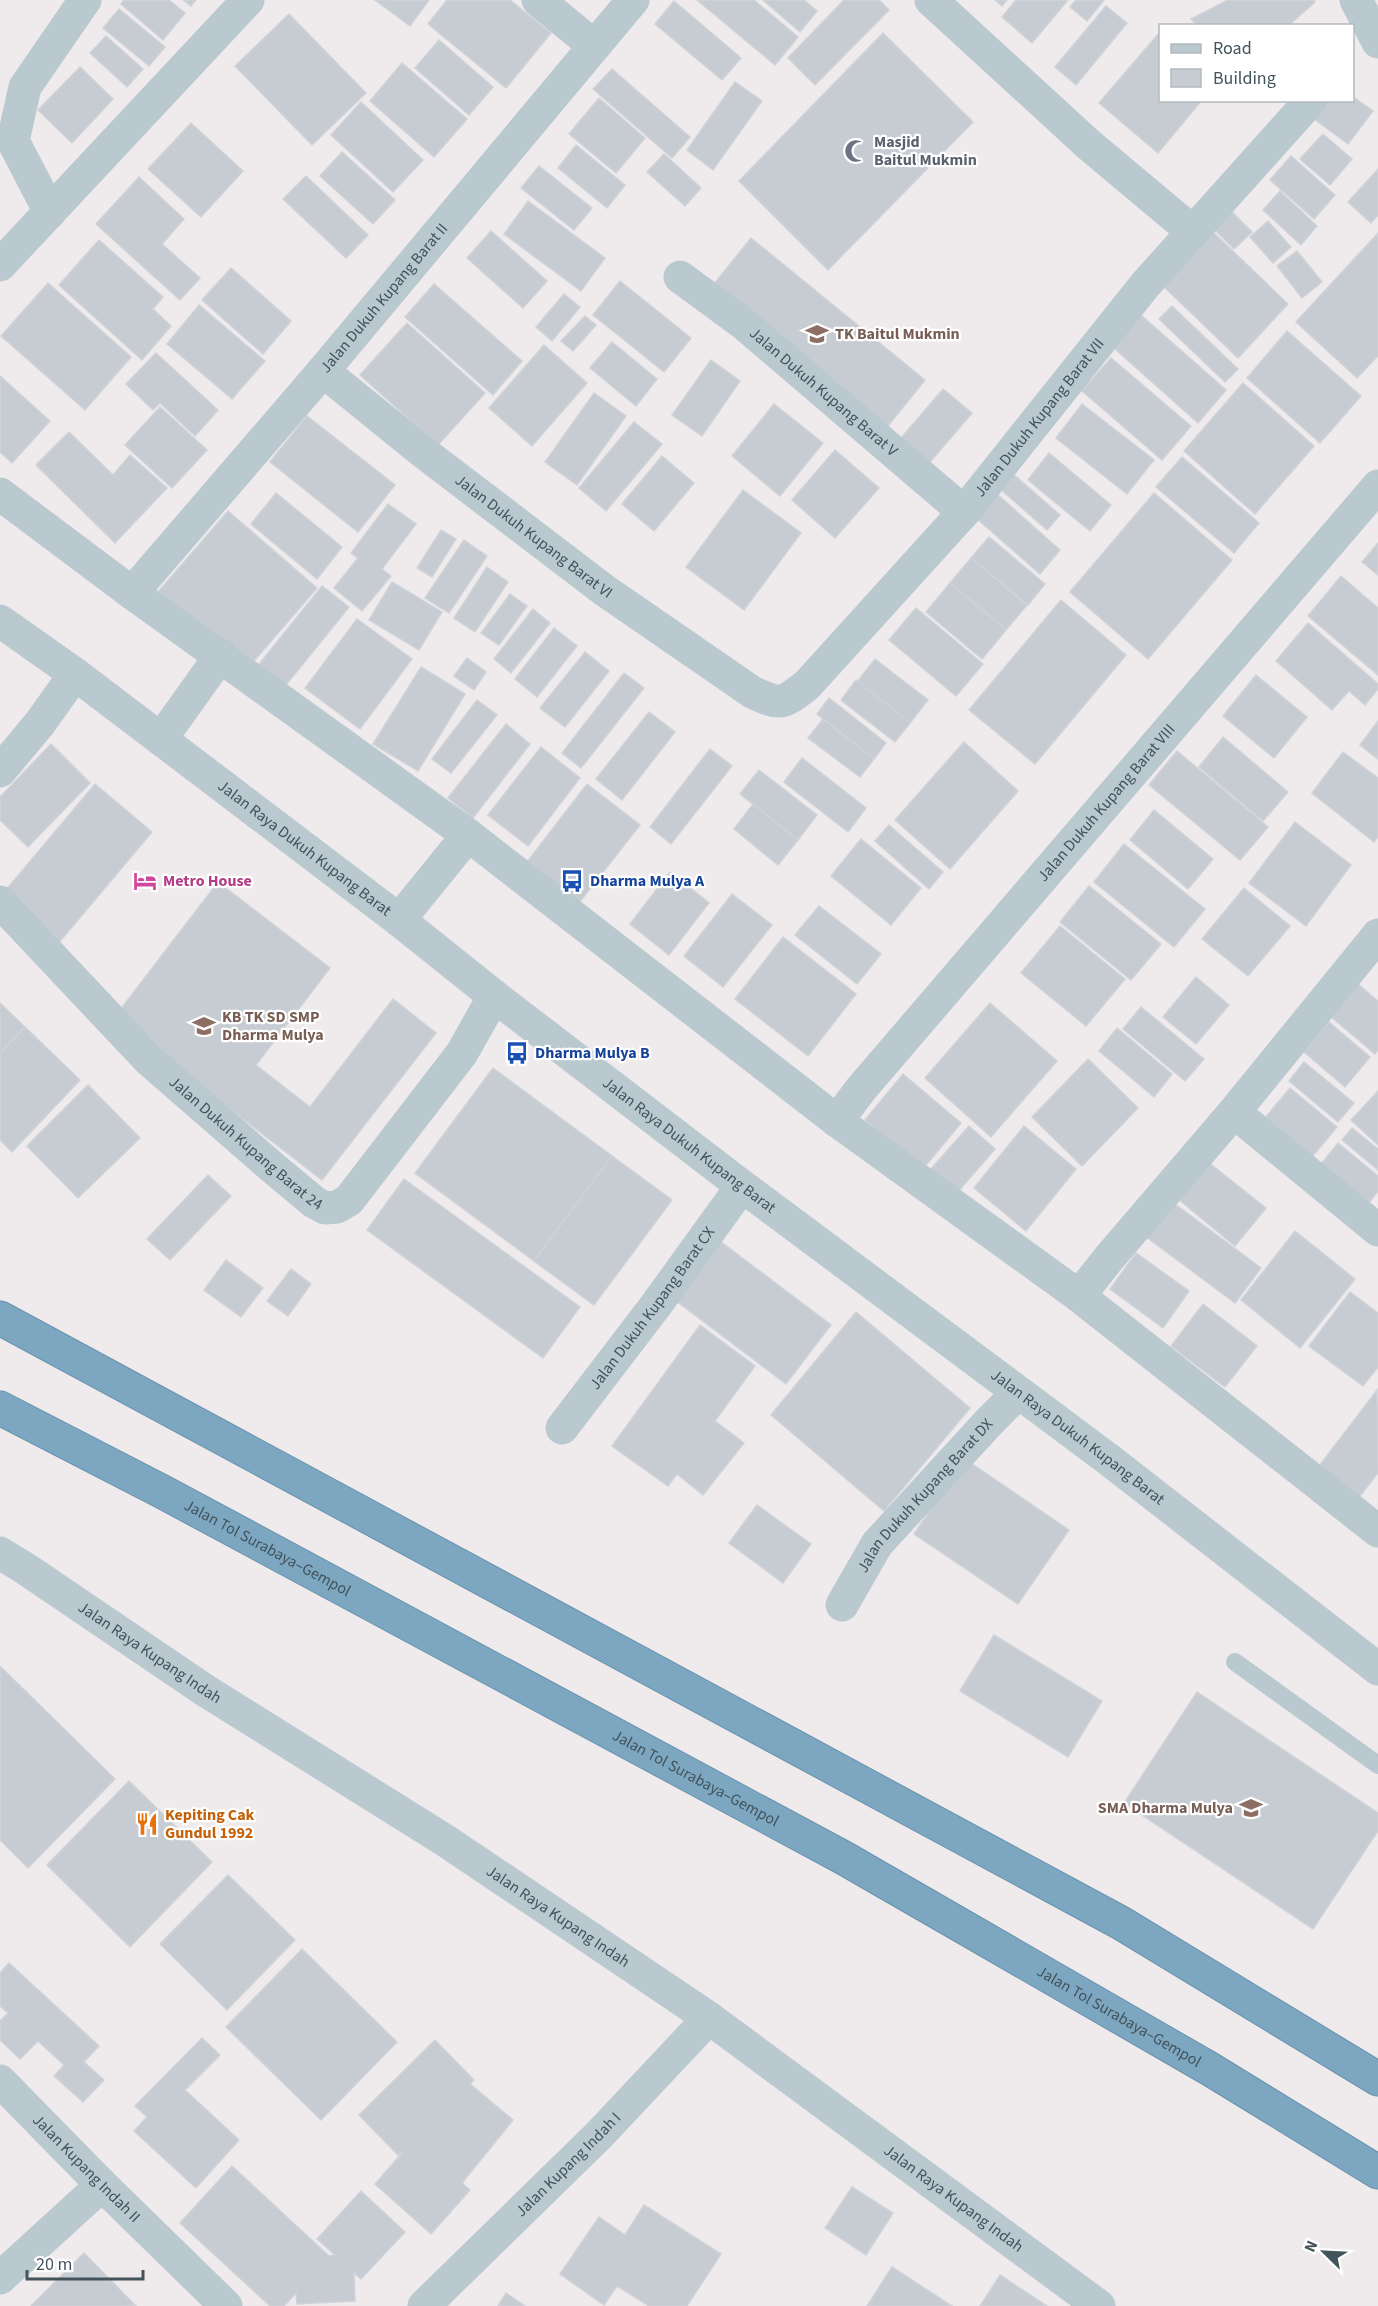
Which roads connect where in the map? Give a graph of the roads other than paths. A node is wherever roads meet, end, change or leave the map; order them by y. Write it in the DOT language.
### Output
graph roads {
  1 [pos="85,0"];
  2 [pos="249,0"];
  3 [pos="538,0"];
  4 [pos="633,0"];
  5 [pos="930,0"];
  6 [pos="1356,0"];
  7 [pos="1368,42"];
  8 [pos="593,45"];
  9 [pos="1309,102"];
  10 [pos="50,212"];
  11 [pos="1193,232"];
  12 [pos="0,265"];
  13 [pos="680,278"];
  14 [pos="323,371"];
  15 [pos="1378,486"];
  16 [pos="0,494"];
  17 [pos="963,512"];
  18 [pos="132,593"];
  19 [pos="0,621"];
  20 [pos="220,656"];
  21 [pos="75,674"];
  22 [pos="752,692"];
  23 [pos="161,739"];
  24 [pos="0,771"];
  25 [pos="468,835"];
  26 [pos="0,902"];
  27 [pos="399,920"];
  28 [pos="1378,934"];
  29 [pos="494,996"];
  30 [pos="1234,1112"];
  31 [pos="837,1121"];
  32 [pos="742,1186"];
  33 [pos="1378,1230"];
  34 [pos="1079,1296"];
  35 [pos="0,1318"];
  36 [pos="1018,1393"];
  37 [pos="0,1408"];
  38 [pos="562,1428"];
  39 [pos="1378,1531"];
  40 [pos="0,1553"];
  41 [pos="842,1605"];
  42 [pos="1235,1662"];
  43 [pos="1378,1669"];
  44 [pos="1378,1765"];
  45 [pos="709,2018"];
  46 [pos="1378,2079"];
  47 [pos="0,2081"];
  48 [pos="1378,2172"];
  49 [pos="102,2185"];
  50 [pos="0,2278"];
  51 [pos="226,2306"];
  52 [pos="424,2306"];
  53 [pos="1099,2306"];
  1 -- 10 [label="street"];
  2 -- 10 [label="street"];
  3 -- 8 [label="street"];
  4 -- 8 [label="street, Jalan Dukuh Kupang Barat II"];
  5 -- 11 [label="street"];
  6 -- 7 [label="street"];
  8 -- 14 [label="street, Jalan Dukuh Kupang Barat II"];
  9 -- 11 [label="street, Jalan Dukuh Kupang Barat VII"];
  10 -- 12 [label="street"];
  11 -- 17 [label="street, Jalan Dukuh Kupang Barat VII"];
  13 -- 17 [label="street, Jalan Dukuh Kupang Barat V"];
  14 -- 18 [label="street, Jalan Dukuh Kupang Barat II"];
  14 -- 22 [label="street, Jalan Dukuh Kupang Barat VI"];
  15 -- 31 [label="street, Jalan Dukuh Kupang Barat VIII"];
  16 -- 18 [label="street"];
  17 -- 22 [label="street, Jalan Dukuh Kupang Barat VII"];
  18 -- 20 [label="street"];
  19 -- 21 [label="street, Jalan Raya Dukuh Kupang Barat"];
  20 -- 23 [label="street"];
  20 -- 25 [label="street"];
  21 -- 23 [label="street, Jalan Raya Dukuh Kupang Barat"];
  21 -- 24 [label="street"];
  23 -- 27 [label="street, Jalan Raya Dukuh Kupang Barat"];
  25 -- 27 [label="street"];
  25 -- 31 [label="street"];
  26 -- 29 [label="street, Jalan Dukuh Kupang Barat 24"];
  27 -- 29 [label="street, Jalan Raya Dukuh Kupang Barat"];
  28 -- 30 [label="street"];
  29 -- 32 [label="street, Jalan Raya Dukuh Kupang Barat"];
  30 -- 33 [label="street"];
  30 -- 34 [label="street"];
  31 -- 34 [label="street"];
  32 -- 36 [label="street, Jalan Raya Dukuh Kupang Barat"];
  32 -- 38 [label="street, Jalan Dukuh Kupang Barat CX"];
  34 -- 39 [label="street"];
  35 -- 46 [label="highway"];
  36 -- 41 [label="street, Jalan Dukuh Kupang Barat DX"];
  36 -- 43 [label="street, Jalan Raya Dukuh Kupang Barat"];
  37 -- 48 [label="highway, Jalan Tol Surabaya–Gempol"];
  40 -- 45 [label="street, Jalan Raya Kupang Indah"];
  42 -- 44 [label="lane"];
  45 -- 52 [label="street, Jalan Kupang Indah I"];
  45 -- 53 [label="street, Jalan Raya Kupang Indah"];
  47 -- 49 [label="street, Jalan Kupang Indah II"];
  49 -- 50 [label="street"];
  49 -- 51 [label="street, Jalan Kupang Indah II"];
}
